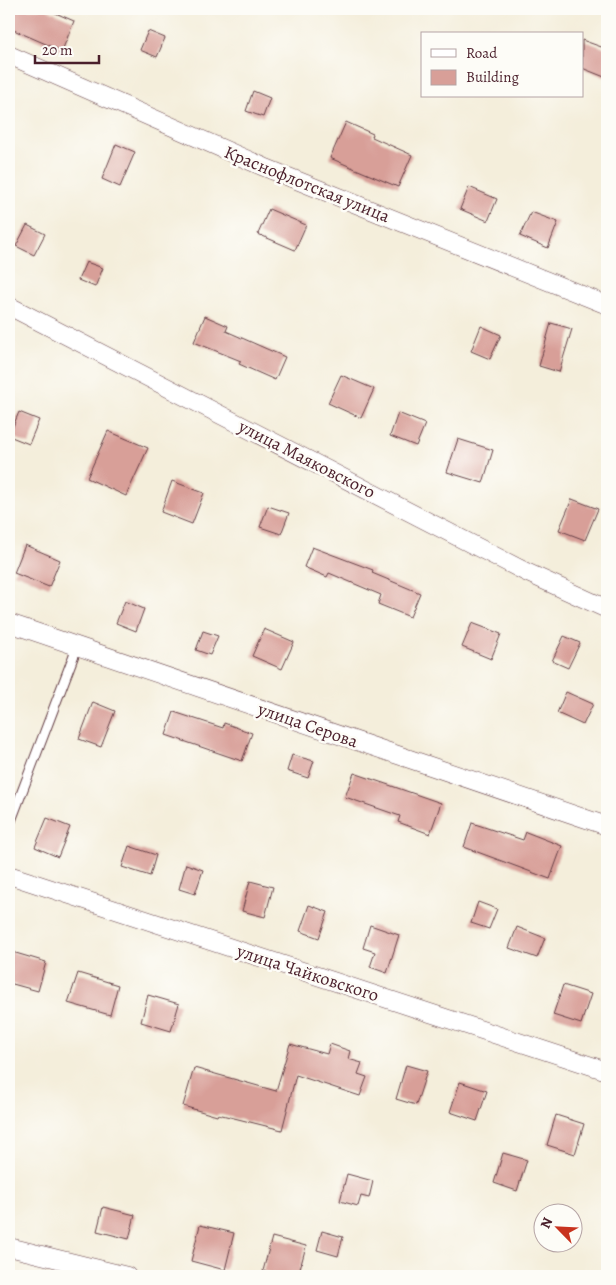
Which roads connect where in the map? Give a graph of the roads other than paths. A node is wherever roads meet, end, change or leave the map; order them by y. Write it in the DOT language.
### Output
graph roads {
  1 [pos="9,55"];
  2 [pos="607,305"];
  3 [pos="9,306"];
  4 [pos="607,609"];
  5 [pos="9,623"];
  6 [pos="77,647"];
  7 [pos="9,826"];
  8 [pos="607,826"];
  9 [pos="9,875"];
  10 [pos="607,1071"];
  11 [pos="9,1247"];
  12 [pos="127,1276"];
  1 -- 2 [label="street, Краснофлотская улица"];
  3 -- 4 [label="street, улица Маяковского"];
  5 -- 6 [label="street, улица Серова"];
  6 -- 7 [label="lane"];
  6 -- 8 [label="street, улица Серова"];
  9 -- 10 [label="street, улица Чайковского"];
  11 -- 12 [label="street"];
}
